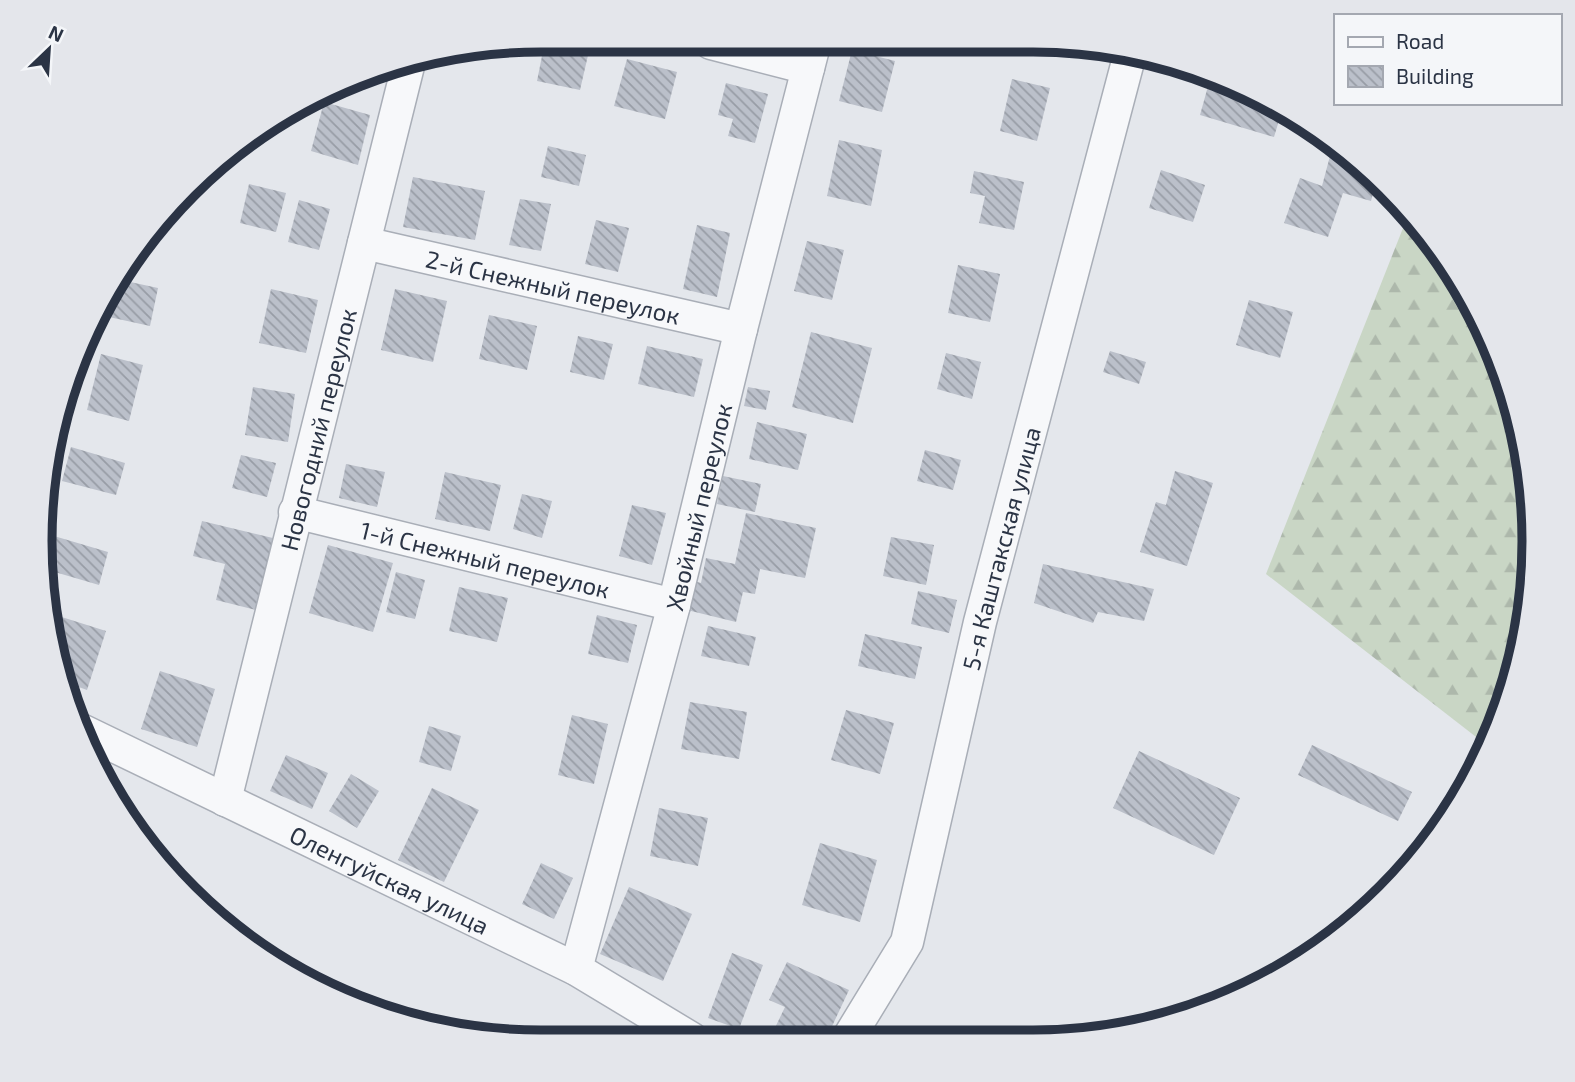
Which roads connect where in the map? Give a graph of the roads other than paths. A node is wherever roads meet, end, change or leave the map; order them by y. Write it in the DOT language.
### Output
graph roads {
  1 [pos="780,52"];
  2 [pos="811,56"];
  3 [pos="1128,62"];
  4 [pos="407,71"];
  5 [pos="365,243"];
  6 [pos="741,329"];
  7 [pos="295,512"];
  8 [pos="674,605"];
  9 [pos="94,736"];
  10 [pos="225,800"];
  11 [pos="576,969"];
  12 [pos="676,1030"];
  13 [pos="853,1030"];
  1 -- 2 [label="street"];
  2 -- 6 [label="street, Хвойный переулок"];
  3 -- 13 [label="street, 5-я Каштакская улица"];
  4 -- 5 [label="street, Новогодний переулок"];
  5 -- 6 [label="street, 2-й Снежный переулок"];
  5 -- 7 [label="street, Новогодний переулок"];
  6 -- 8 [label="street, Хвойный переулок"];
  7 -- 8 [label="street, 1-й Снежный переулок"];
  7 -- 10 [label="street, Новогодний переулок"];
  8 -- 11 [label="street, Хвойный переулок"];
  9 -- 10 [label="street, Оленгуйская улица"];
  10 -- 11 [label="street, Оленгуйская улица"];
  11 -- 12 [label="street, Оленгуйская улица"];
}
